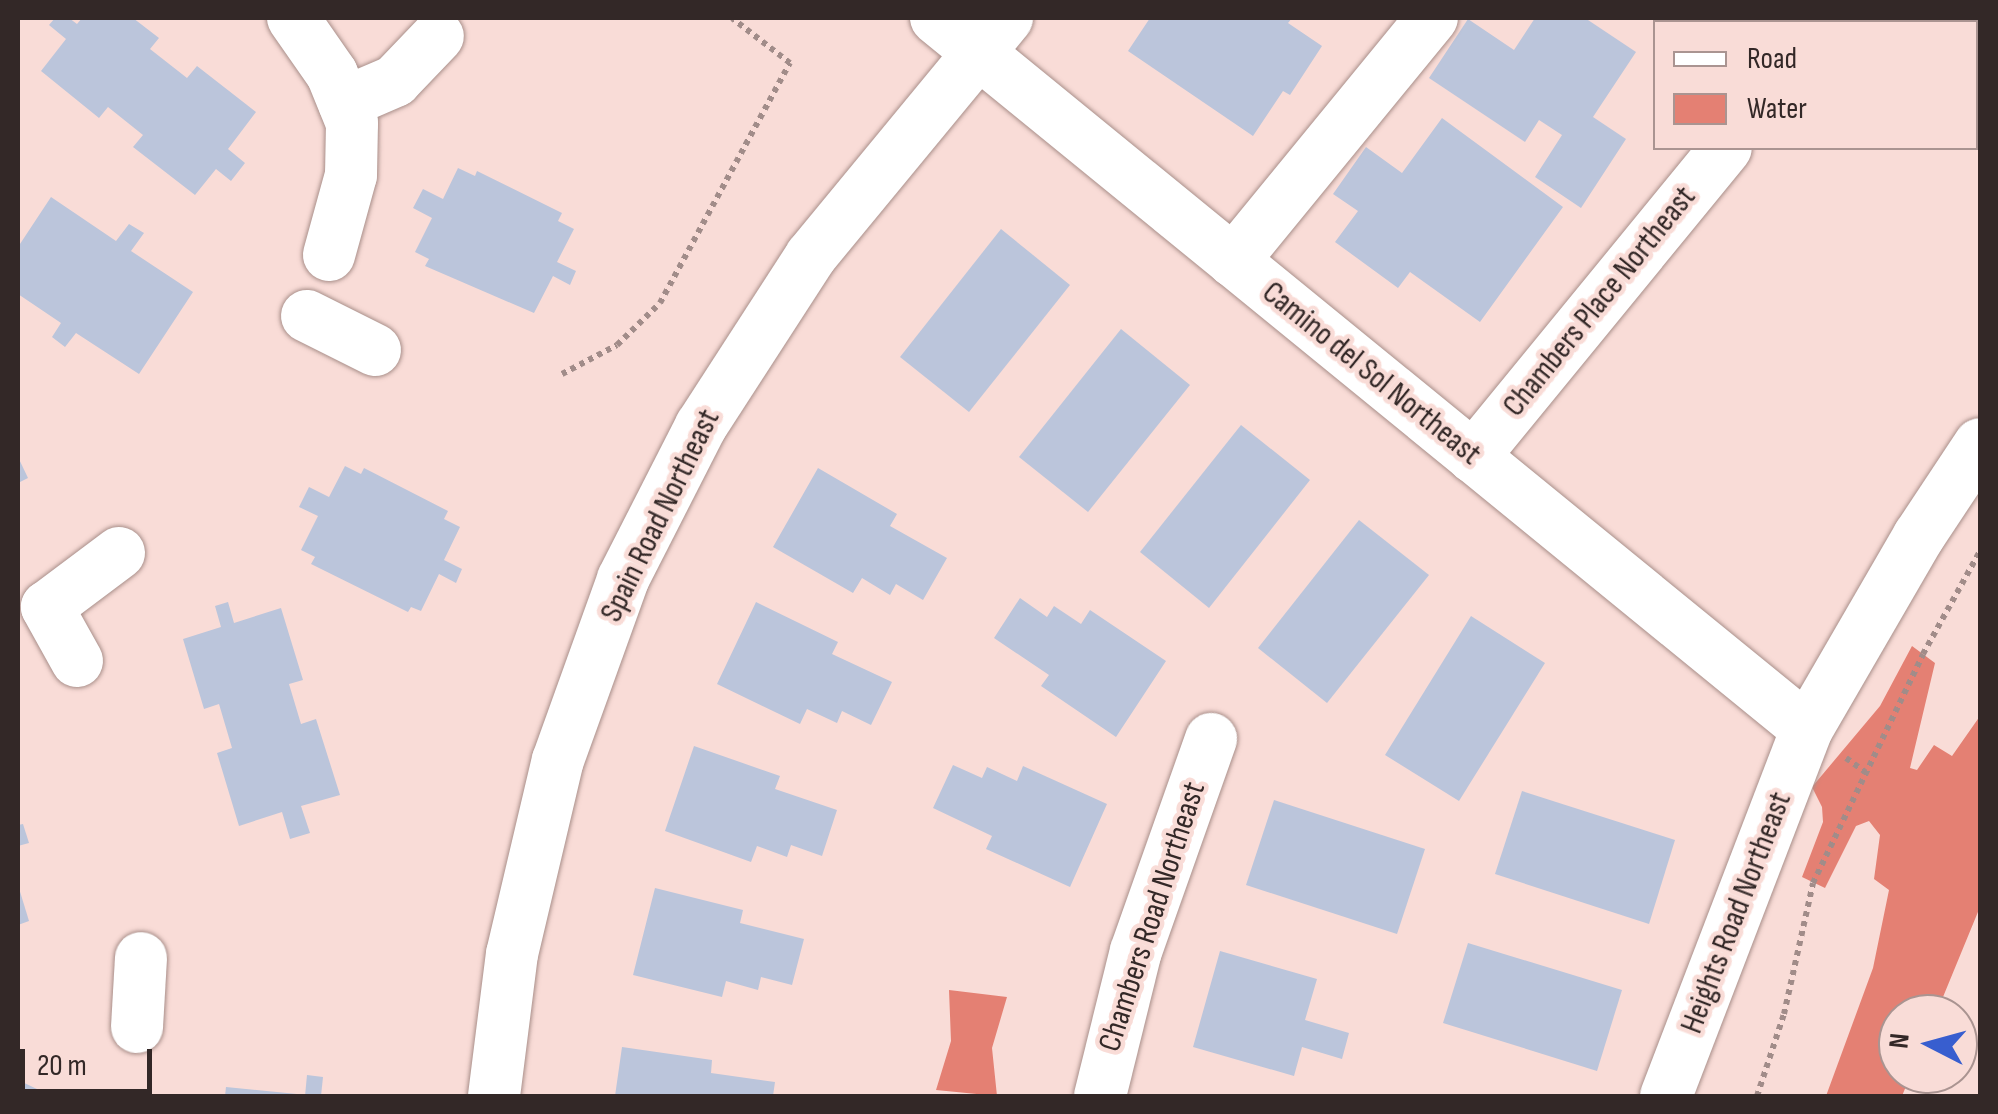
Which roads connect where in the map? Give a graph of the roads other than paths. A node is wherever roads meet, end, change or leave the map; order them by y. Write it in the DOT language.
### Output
graph roads {
  1 [pos="293,18"];
  2 [pos="936,18"];
  3 [pos="1432,18"];
  4 [pos="992,35"];
  5 [pos="438,36"];
  6 [pos="344,103"];
  7 [pos="1724,150"];
  8 [pos="330,255"];
  9 [pos="1233,261"];
  10 [pos="307,316"];
  11 [pos="375,350"];
  12 [pos="1980,444"];
  13 [pos="1473,457"];
  14 [pos="119,553"];
  15 [pos="32,611"];
  16 [pos="77,661"];
  17 [pos="1211,740"];
  18 [pos="1823,742"];
  19 [pos="141,958"];
  20 [pos="137,1027"];
  21 [pos="494,1096"];
  22 [pos="1100,1096"];
  23 [pos="1666,1096"];
  1 -- 6 [label="street"];
  2 -- 4 [label="street, Camino del Sol Northeast"];
  3 -- 9 [label="street"];
  4 -- 9 [label="street, Camino del Sol Northeast"];
  4 -- 21 [label="street, Spain Road Northeast"];
  5 -- 6 [label="street"];
  6 -- 8 [label="street"];
  7 -- 13 [label="street, Chambers Place Northeast"];
  9 -- 13 [label="street, Camino del Sol Northeast"];
  10 -- 11 [label="street"];
  12 -- 18 [label="street, Heights Road Northeast"];
  13 -- 18 [label="street, Camino del Sol Northeast"];
  14 -- 15 [label="street"];
  15 -- 16 [label="street"];
  17 -- 22 [label="street, Chambers Road Northeast"];
  18 -- 23 [label="street, Heights Road Northeast"];
  19 -- 20 [label="street"];
}
